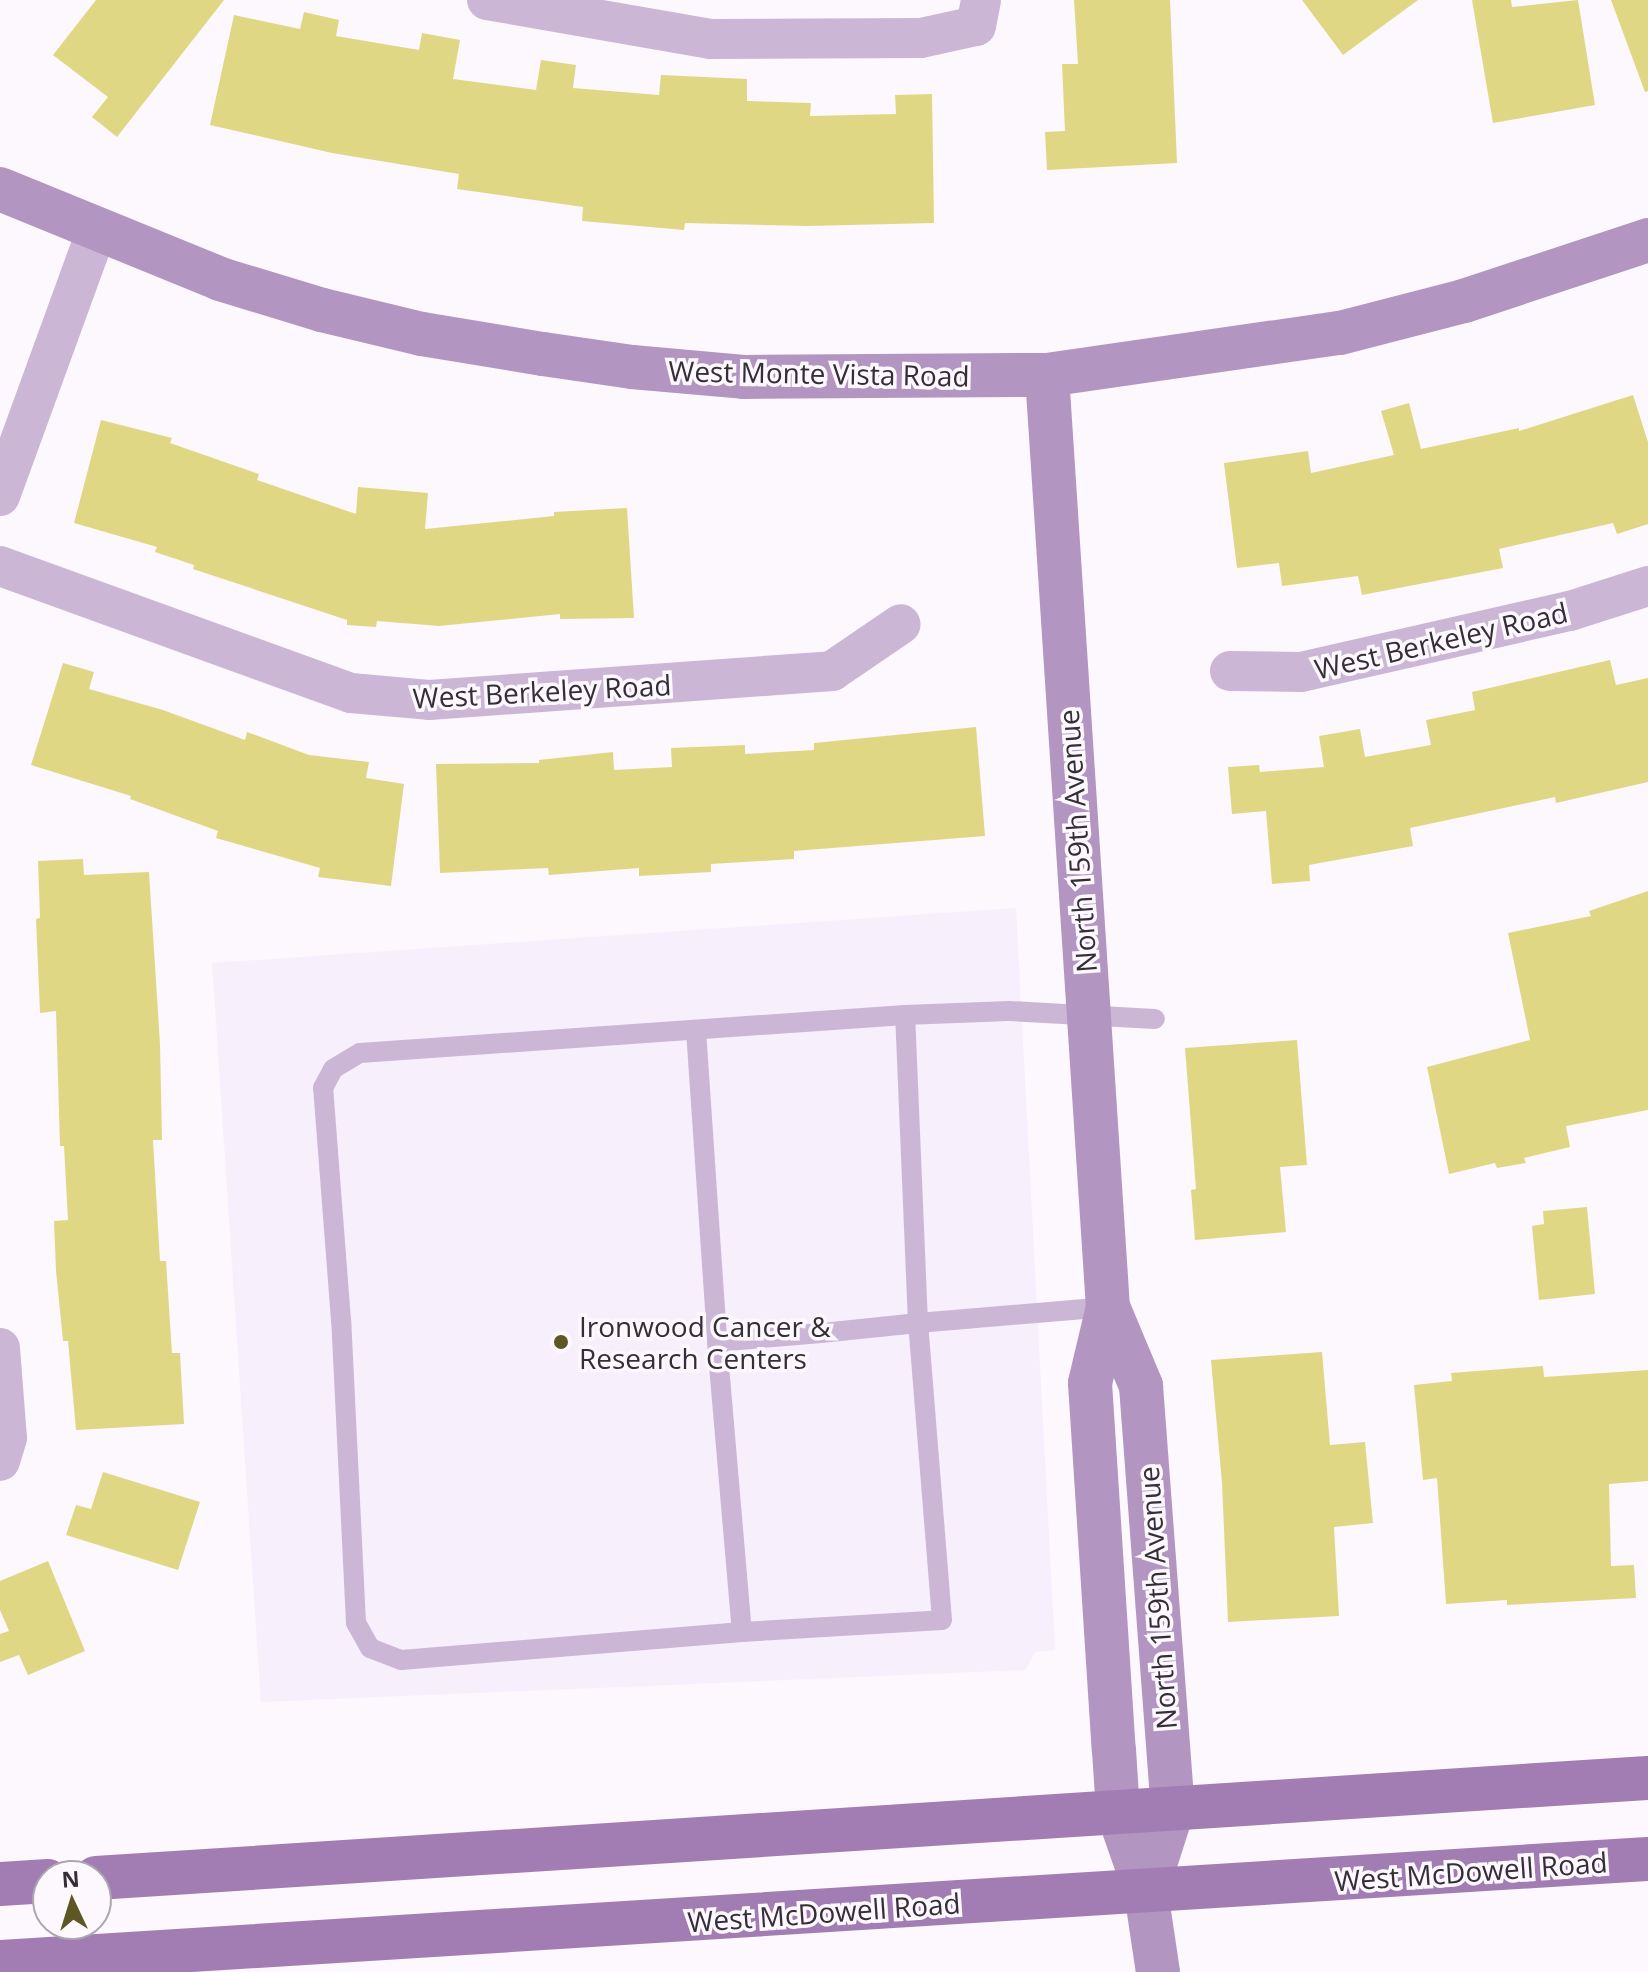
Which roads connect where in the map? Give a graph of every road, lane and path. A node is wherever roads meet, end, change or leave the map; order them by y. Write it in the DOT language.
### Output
graph roads {
  1 [pos="487,0"];
  2 [pos="978,13"];
  3 [pos="0,189"];
  4 [pos="97,230"];
  5 [pos="1648,240"];
  6 [pos="1047,375"];
  7 [pos="0,496"];
  8 [pos="0,566"];
  9 [pos="1648,586"];
  10 [pos="901,624"];
  11 [pos="1230,671"];
  12 [pos="1088,1014"];
  13 [pos="905,1015"];
  14 [pos="1155,1019"];
  15 [pos="696,1030"];
  16 [pos="1108,1307"];
  17 [pos="918,1323"];
  18 [pos="717,1342"];
  19 [pos="0,1348"];
  20 [pos="0,1461"];
  21 [pos="742,1632"];
  22 [pos="1648,1778"];
  23 [pos="1173,1808"];
  24 [pos="1118,1812"];
  25 [pos="1648,1859"];
  26 [pos="112,1877"];
  27 [pos="32,1882"];
  28 [pos="0,1884"];
  29 [pos="1146,1892"];
  30 [pos="0,1962"];
  31 [pos="1157,1969"];
  1 -- 2 [label="street"];
  3 -- 4 [label="street, West Monte Vista Road"];
  4 -- 6 [label="street, West Monte Vista Road"];
  4 -- 7 [label="street"];
  5 -- 6 [label="street, West Monte Vista Road"];
  6 -- 12 [label="street, North 159th Avenue"];
  8 -- 10 [label="street, West Berkeley Road"];
  9 -- 11 [label="street, West Berkeley Road"];
  12 -- 13 [label="lane"];
  12 -- 14 [label="lane"];
  12 -- 16 [label="street, North 159th Avenue"];
  13 -- 15 [label="lane"];
  13 -- 17 [label="lane"];
  15 -- 18 [label="lane"];
  15 -- 21 [label="lane"];
  16 -- 17 [label="lane"];
  16 -- 23 [label="street, North 159th Avenue"];
  16 -- 24 [label="street, North 159th Avenue"];
  17 -- 18 [label="lane"];
  17 -- 21 [label="lane"];
  18 -- 21 [label="lane"];
  19 -- 20 [label="street"];
  22 -- 23 [label="main road"];
  23 -- 24 [label="main road"];
  23 -- 29 [label="street, North 159th Avenue"];
  24 -- 26 [label="main road"];
  24 -- 29 [label="street, North 159th Avenue"];
  25 -- 29 [label="main road, West McDowell Road"];
  27 -- 28 [label="main road"];
  29 -- 30 [label="main road, West McDowell Road"];
  29 -- 31 [label="street, North 159th Avenue"];
}
